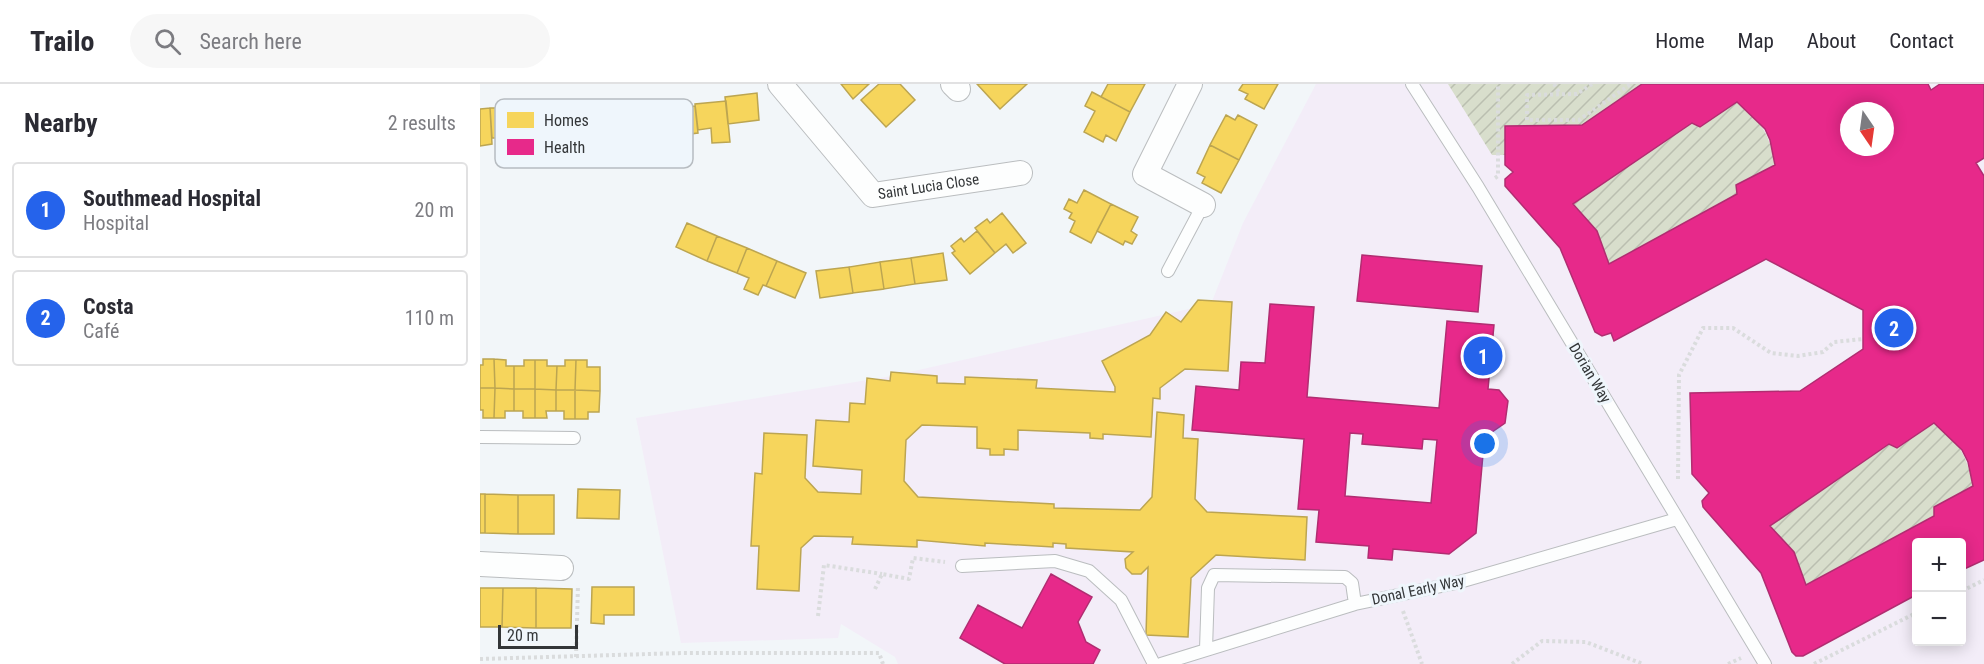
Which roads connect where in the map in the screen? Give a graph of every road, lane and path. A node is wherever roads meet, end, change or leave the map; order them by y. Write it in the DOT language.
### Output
graph roads {
  1 [pos="780,84"];
  2 [pos="1190,84"];
  3 [pos="1412,84"];
  4 [pos="1498,84"];
  5 [pos="1554,84"];
  6 [pos="1592,84"];
  7 [pos="1631,84"];
  8 [pos="1560,94"];
  9 [pos="1020,173"];
  10 [pos="1478,188"];
  11 [pos="1203,205"];
  12 [pos="1168,271"];
  13 [pos="1863,339"];
  14 [pos="480,437"];
  15 [pos="574,438"];
  16 [pos="1662,494"];
  17 [pos="1677,519"];
  18 [pos="931,560"];
  19 [pos="480,564"];
  20 [pos="962,566"];
  21 [pos="558,567"];
  22 [pos="882,574"];
  23 [pos="1984,580"];
  24 [pos="875,589"];
  25 [pos="1966,589"];
  26 [pos="1398,595"];
  27 [pos="1355,604"];
  28 [pos="1912,615"];
  29 [pos="818,616"];
  30 [pos="1206,649"];
  31 [pos="576,657"];
  32 [pos="480,659"];
  33 [pos="883,664"];
  34 [pos="1154,664"];
  35 [pos="1161,664"];
  36 [pos="1422,664"];
  37 [pos="1512,664"];
  38 [pos="1643,664"];
  39 [pos="1765,664"];
  40 [pos="1814,664"];
  1 -- 9 [label="street, Saint Lucia Close"];
  2 -- 11 [label="street"];
  3 -- 10 [label="lane, Dorian Way"];
  4 -- 10 [label="path"];
  5 -- 8 [label="path"];
  6 -- 8 [label="path"];
  7 -- 8 [label="path"];
  10 -- 16 [label="lane, Dorian Way"];
  11 -- 12 [label="lane"];
  13 -- 16 [label="path"];
  14 -- 15 [label="lane"];
  16 -- 17 [label="lane, Dorian Way"];
  17 -- 26 [label="lane, Donal Early Way"];
  17 -- 39 [label="lane, Dorian Way"];
  18 -- 22 [label="path"];
  19 -- 21 [label="street"];
  20 -- 34 [label="lane"];
  21 -- 31 [label="path"];
  22 -- 24 [label="path"];
  22 -- 29 [label="path"];
  23 -- 25 [label="path"];
  26 -- 27 [label="lane, Donal Early Way"];
  26 -- 36 [label="path"];
  27 -- 30 [label="lane, Donal Early Way"];
  27 -- 30 [label="lane"];
  28 -- 40 [label="path"];
  30 -- 35 [label="lane, Donal Early Way"];
  31 -- 32 [label="path"];
  31 -- 33 [label="path"];
  37 -- 38 [label="path"];
}
